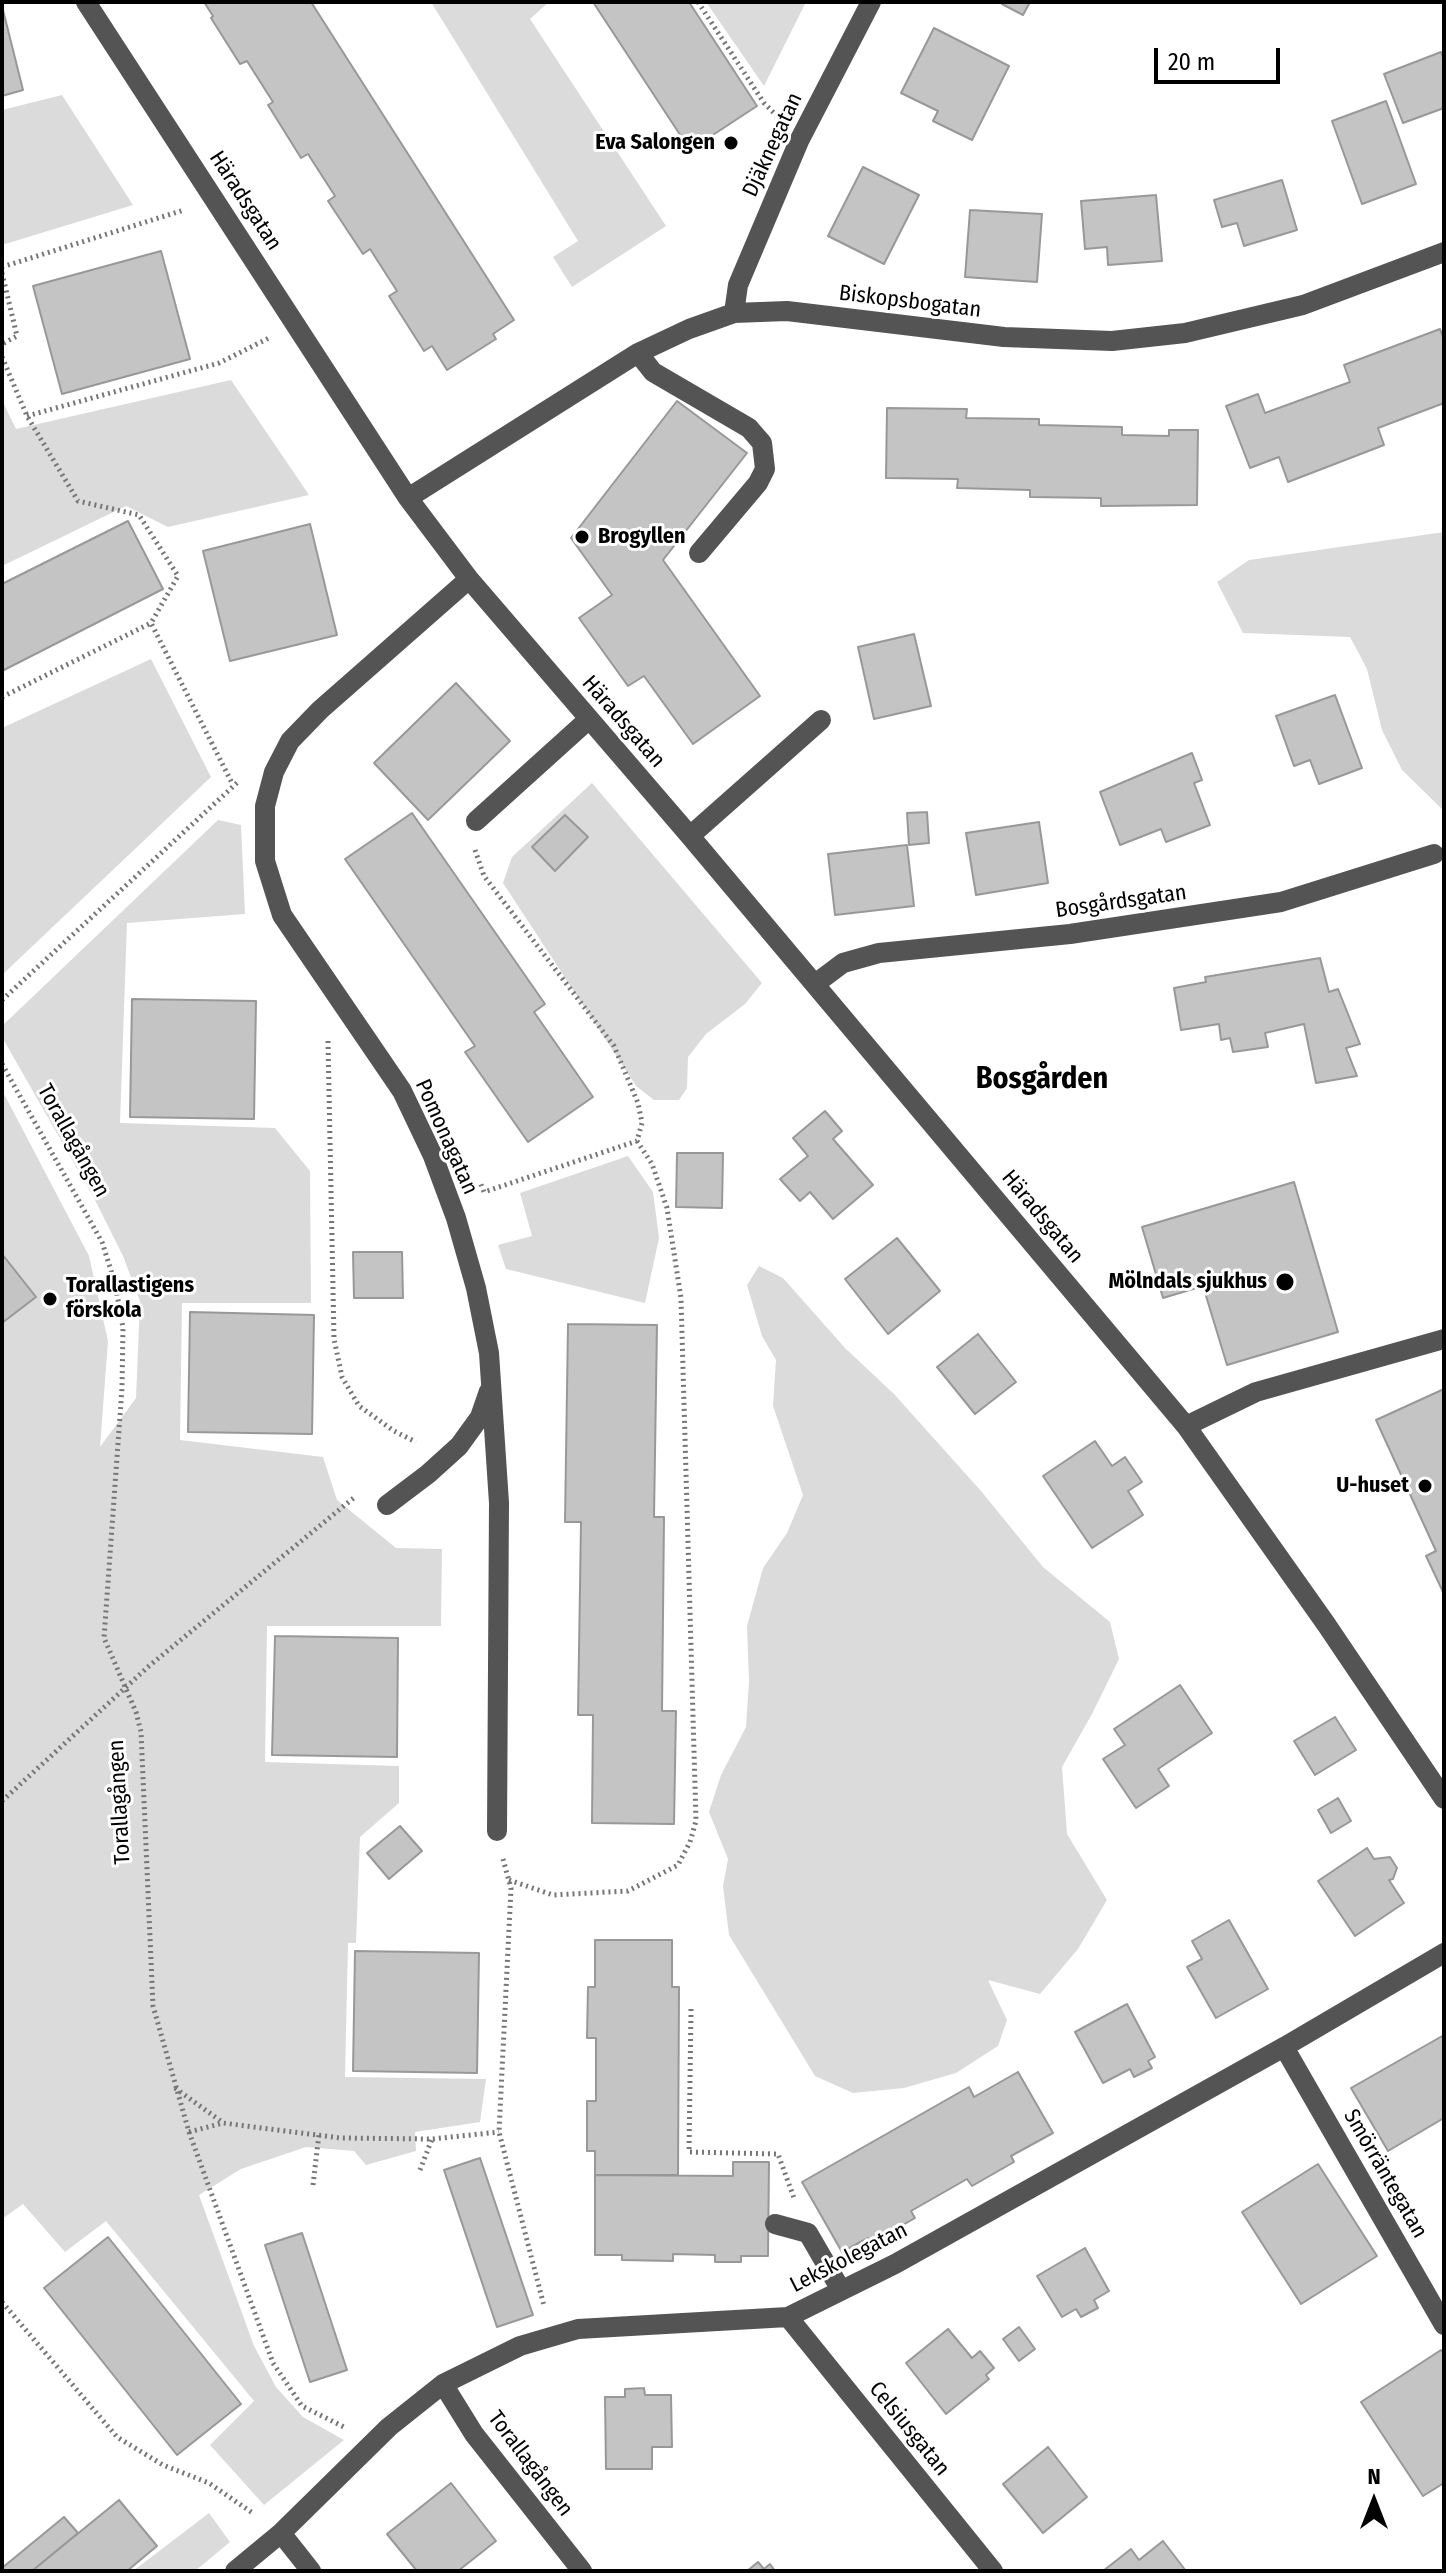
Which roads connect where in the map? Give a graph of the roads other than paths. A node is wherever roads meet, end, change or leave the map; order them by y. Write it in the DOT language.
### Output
graph roads {
  1 [pos="86,2"];
  2 [pos="871,2"];
  3 [pos="1444,252"];
  4 [pos="734,313"];
  5 [pos="638,353"];
  6 [pos="408,498"];
  7 [pos="699,553"];
  8 [pos="469,579"];
  9 [pos="589,719"];
  10 [pos="821,720"];
  11 [pos="476,821"];
  12 [pos="690,836"];
  13 [pos="1434,854"];
  14 [pos="815,984"];
  15 [pos="1444,1339"];
  16 [pos="492,1383"];
  17 [pos="1186,1426"];
  18 [pos="387,1505"];
  19 [pos="1444,1799"];
  20 [pos="497,1831"];
  21 [pos="1444,1953"];
  22 [pos="1284,2047"];
  23 [pos="775,2224"];
  24 [pos="841,2290"];
  25 [pos="788,2317"];
  26 [pos="1444,2325"];
  27 [pos="443,2384"];
  28 [pos="281,2533"];
  29 [pos="235,2571"];
  30 [pos="311,2571"];
  31 [pos="582,2571"];
  32 [pos="993,2571"];
  1 -- 6 [label="street, Häradsgatan"];
  2 -- 4 [label="street, Djäknegatan"];
  3 -- 4 [label="street, Biskopsbogatan"];
  4 -- 5 [label="street, Biskopsbogatan"];
  5 -- 6 [label="street, Biskopsbogatan"];
  5 -- 7 [label="street"];
  6 -- 8 [label="street, Häradsgatan"];
  8 -- 9 [label="street, Häradsgatan"];
  8 -- 16 [label="street, Pomonagatan"];
  9 -- 11 [label="street"];
  9 -- 12 [label="street, Häradsgatan"];
  10 -- 12 [label="street"];
  12 -- 14 [label="street, Häradsgatan"];
  13 -- 14 [label="street, Bosgårdsgatan"];
  14 -- 17 [label="street, Häradsgatan"];
  15 -- 17 [label="street"];
  16 -- 18 [label="street"];
  16 -- 20 [label="street, Pomonagatan"];
  17 -- 19 [label="street, Häradsgatan"];
  21 -- 22 [label="street, Lekskolegatan"];
  22 -- 24 [label="street, Lekskolegatan"];
  22 -- 26 [label="street, Smörräntegatan"];
  23 -- 24 [label="street"];
  24 -- 25 [label="street, Lekskolegatan"];
  25 -- 27 [label="street, Lekskolegatan"];
  25 -- 32 [label="street, Celsiusgatan"];
  27 -- 28 [label="street, Lekskolegatan"];
  27 -- 31 [label="street, Torallagången"];
  28 -- 29 [label="street, Lekskolegatan"];
  28 -- 30 [label="street"];
}
